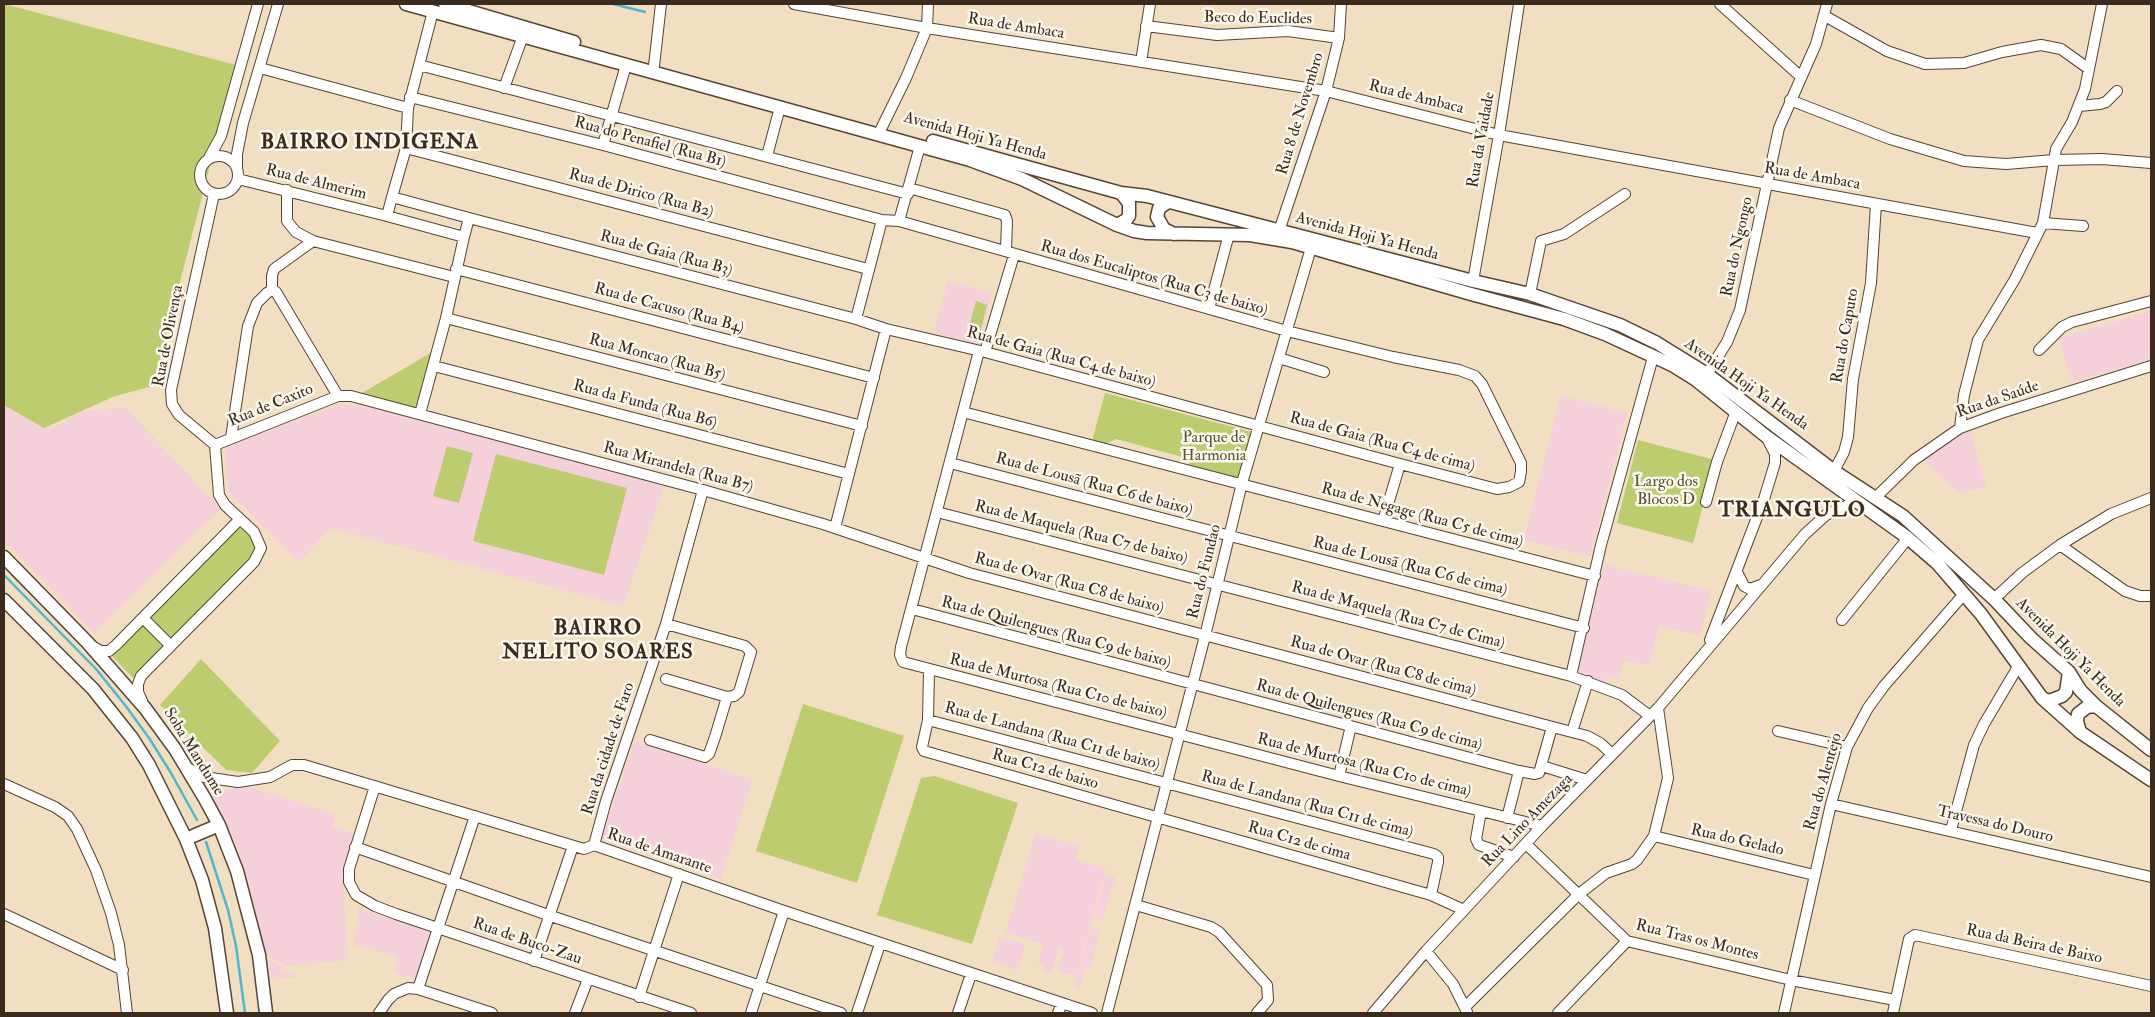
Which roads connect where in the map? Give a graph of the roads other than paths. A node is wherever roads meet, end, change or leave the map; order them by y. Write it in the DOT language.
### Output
graph roads {
  1 [pos="258,4"];
  2 [pos="278,4"];
  3 [pos="406,4"];
  4 [pos="445,4"];
  5 [pos="662,4"];
  6 [pos="794,4"];
  7 [pos="928,4"];
  8 [pos="1150,4"];
  9 [pos="1341,4"];
  10 [pos="1519,4"];
  11 [pos="1720,4"];
  12 [pos="1827,4"];
  13 [pos="2102,4"];
  14 [pos="433,11"];
  15 [pos="1825,16"];
  16 [pos="1146,26"];
  17 [pos="927,28"];
  18 [pos="523,36"];
  19 [pos="1339,38"];
  20 [pos="1141,62"];
  21 [pos="419,65"];
  22 [pos="626,65"];
  23 [pos="654,66"];
  24 [pos="260,68"];
  25 [pos="2089,69"];
  26 [pos="1800,76"];
  27 [pos="504,88"];
  28 [pos="1326,91"];
  29 [pos="2117,92"];
  30 [pos="410,97"];
  31 [pos="1790,100"];
  32 [pos="2079,106"];
  33 [pos="780,107"];
  34 [pos="408,108"];
  35 [pos="612,115"];
  36 [pos="881,129"];
  37 [pos="1499,135"];
  38 [pos="603,145"];
  39 [pos="920,146"];
  40 [pos="406,148"];
  41 [pos="767,156"];
  42 [pos="209,158"];
  43 [pos="2054,160"];
  44 [pos="2151,163"];
  45 [pos="237,168"];
  46 [pos="238,179"];
  47 [pos="1767,184"];
  48 [pos="287,190"];
  49 [pos="908,191"];
  50 [pos="1121,193"];
  51 [pos="214,194"];
  52 [pos="1625,194"];
  53 [pos="392,197"];
  54 [pos="1168,202"];
  55 [pos="1876,204"];
  56 [pos="387,216"];
  57 [pos="469,218"];
  58 [pos="882,220"];
  59 [pos="899,221"];
  60 [pos="2042,223"];
  61 [pos="1117,225"];
  62 [pos="2083,226"];
  63 [pos="1279,231"];
  64 [pos="2032,232"];
  65 [pos="1174,234"];
  66 [pos="1229,234"];
  67 [pos="464,236"];
  68 [pos="313,241"];
  69 [pos="1311,248"];
  70 [pos="1010,253"];
  71 [pos="868,269"];
  72 [pos="455,273"];
  73 [pos="1473,281"];
  74 [pos="272,290"];
  75 [pos="1530,294"];
  76 [pos="2151,301"];
  77 [pos="1209,309"];
  78 [pos="446,318"];
  79 [pos="856,319"];
  80 [pos="886,329"];
  81 [pos="1287,332"];
  82 [pos="2039,350"];
  83 [pos="982,352"];
  84 [pos="1653,357"];
  85 [pos="1278,358"];
  86 [pos="434,366"];
  87 [pos="2151,366"];
  88 [pos="1324,372"];
  89 [pos="1707,374"];
  90 [pos="874,378"];
  91 [pos="338,396"];
  92 [pos="963,412"];
  93 [pos="1736,412"];
  94 [pos="420,414"];
  95 [pos="862,426"];
  96 [pos="1258,426"];
  97 [pos="1960,428"];
  98 [pos="1767,437"];
  99 [pos="232,438"];
  100 [pos="215,444"];
  101 [pos="950,463"];
  102 [pos="1400,464"];
  103 [pos="1834,471"];
  104 [pos="848,474"];
  105 [pos="1242,483"];
  106 [pos="1497,488"];
  107 [pos="703,490"];
  108 [pos="1875,498"];
  109 [pos="2151,498"];
  110 [pos="1857,501"];
  111 [pos="1706,502"];
  112 [pos="937,512"];
  113 [pos="240,520"];
  114 [pos="1383,521"];
  115 [pos="835,528"];
  116 [pos="1230,536"];
  117 [pos="1908,538"];
  118 [pos="2060,545"];
  119 [pos="4,557"];
  120 [pos="926,559"];
  121 [pos="1737,572"];
  122 [pos="1595,576"];
  123 [pos="1218,584"];
  124 [pos="1762,584"];
  125 [pos="1964,594"];
  126 [pos="2151,596"];
  127 [pos="1994,599"];
  128 [pos="4,600"];
  129 [pos="912,609"];
  130 [pos="143,618"];
  131 [pos="1842,620"];
  132 [pos="666,624"];
  133 [pos="1584,628"];
  134 [pos="1206,636"];
  135 [pos="87,642"];
  136 [pos="171,646"];
  137 [pos="1706,650"];
  138 [pos="2019,666"];
  139 [pos="929,669"];
  140 [pos="2069,672"];
  141 [pos="1571,676"];
  142 [pos="666,679"];
  143 [pos="1588,682"];
  144 [pos="1192,685"];
  145 [pos="727,697"];
  146 [pos="2042,698"];
  147 [pos="2096,706"];
  148 [pos="145,708"];
  149 [pos="1658,708"];
  150 [pos="1650,716"];
  151 [pos="928,720"];
  152 [pos="1351,726"];
  153 [pos="1551,731"];
  154 [pos="1778,731"];
  155 [pos="1572,732"];
  156 [pos="2080,732"];
  157 [pos="1179,734"];
  158 [pos="650,740"];
  159 [pos="1847,747"];
  160 [pos="2151,750"];
  161 [pos="1612,754"];
  162 [pos="186,767"];
  163 [pos="1540,769"];
  164 [pos="1519,771"];
  165 [pos="1339,776"];
  166 [pos="1587,780"];
  167 [pos="2151,780"];
  168 [pos="4,784"];
  169 [pos="1168,784"];
  170 [pos="375,786"];
  171 [pos="1831,804"];
  172 [pos="1481,811"];
  173 [pos="475,816"];
  174 [pos="1159,818"];
  175 [pos="1507,818"];
  176 [pos="1542,826"];
  177 [pos="214,827"];
  178 [pos="1951,830"];
  179 [pos="1654,836"];
  180 [pos="190,837"];
  181 [pos="1526,844"];
  182 [pos="594,845"];
  183 [pos="573,846"];
  184 [pos="355,847"];
  185 [pos="1514,857"];
  186 [pos="679,874"];
  187 [pos="1814,875"];
  188 [pos="2151,877"];
  189 [pos="453,882"];
  190 [pos="1579,894"];
  191 [pos="1431,895"];
  192 [pos="1136,905"];
  193 [pos="1464,910"];
  194 [pos="784,911"];
  195 [pos="4,914"];
  196 [pos="551,916"];
  197 [pos="439,928"];
  198 [pos="1628,941"];
  199 [pos="880,944"];
  200 [pos="654,949"];
  201 [pos="1426,951"];
  202 [pos="534,961"];
  203 [pos="123,970"];
  204 [pos="971,974"];
  205 [pos="588,979"];
  206 [pos="1791,980"];
  207 [pos="760,985"];
  208 [pos="2151,986"];
  209 [pos="418,989"];
  210 [pos="639,997"];
  211 [pos="1895,1000"];
  212 [pos="1060,1008"];
  213 [pos="1466,1010"];
  214 [pos="227,1012"];
  215 [pos="127,1013"];
  216 [pos="266,1013"];
  217 [pos="379,1013"];
  218 [pos="492,1013"];
  219 [pos="575,1013"];
  220 [pos="691,1013"];
  221 [pos="750,1013"];
  222 [pos="841,1013"];
  223 [pos="857,1013"];
  224 [pos="958,1013"];
  225 [pos="1092,1013"];
  226 [pos="1107,1013"];
  227 [pos="1257,1013"];
  228 [pos="1373,1013"];
  229 [pos="1558,1013"];
  230 [pos="1784,1013"];
  231 [pos="1893,1013"];
  1 -- 42 [label="street"];
  2 -- 24 [label="street"];
  3 -- 14 [label="main road, Avenida Hoji Ya Henda"];
  4 -- 23 [label="main road, Avenida Hoji Ya Henda"];
  5 -- 23 [label="street"];
  6 -- 17 [label="street, Rua de Ambaca"];
  7 -- 17 [label="street"];
  8 -- 16 [label="street"];
  9 -- 19 [label="street, Rua 8 de Novembro"];
  10 -- 37 [label="street, Rua da Vaidade"];
  11 -- 26 [label="street"];
  12 -- 15 [label="street, Rua do Ngongo"];
  13 -- 25 [label="street"];
  14 -- 18 [label="main road, Avenida Hoji Ya Henda"];
  14 -- 21 [label="street"];
  15 -- 25 [label="street"];
  15 -- 26 [label="street, Rua do Ngongo"];
  16 -- 19 [label="street, Beco do Euclides"];
  16 -- 20 [label="street"];
  17 -- 20 [label="street, Rua de Ambaca"];
  17 -- 36 [label="street"];
  18 -- 22 [label="main road, Avenida Hoji Ya Henda"];
  18 -- 27 [label="street"];
  19 -- 28 [label="street, Rua 8 de Novembro"];
  20 -- 28 [label="street, Rua de Ambaca"];
  21 -- 27 [label="street"];
  21 -- 30 [label="street"];
  22 -- 33 [label="main road, Avenida Hoji Ya Henda"];
  22 -- 35 [label="street"];
  23 -- 36 [label="main road, Avenida Hoji Ya Henda"];
  24 -- 34 [label="street"];
  24 -- 45 [label="street"];
  25 -- 32 [label="street"];
  26 -- 31 [label="street, Rua do Ngongo"];
  27 -- 35 [label="street"];
  28 -- 37 [label="street, Rua de Ambaca"];
  28 -- 63 [label="street, Rua 8 de Novembro"];
  29 -- 32 [label="street"];
  30 -- 34 [label="street"];
  30 -- 38 [label="street, Rua do Penafiel (Rua B1)"];
  31 -- 43 [label="street"];
  31 -- 47 [label="street, Rua do Ngongo"];
  32 -- 43 [label="street"];
  33 -- 39 [label="main road, Avenida Hoji Ya Henda"];
  33 -- 41 [label="street"];
  34 -- 40 [label="street"];
  35 -- 38 [label="street"];
  35 -- 41 [label="street"];
  36 -- 50 [label="main road, Avenida Hoji Ya Henda"];
  37 -- 47 [label="street, Rua de Ambaca"];
  37 -- 73 [label="street, Rua da Vaidade"];
  38 -- 58 [label="street, Rua do Penafiel (Rua B1)"];
  39 -- 49 [label="street"];
  39 -- 61 [label="main road, Avenida Hoji Ya Henda"];
  40 -- 53 [label="street"];
  40 -- 71 [label="street, Rua de Dirico (Rua B2)"];
  41 -- 49 [label="street"];
  42 -- 45 [label="street"];
  42 -- 51 [label="street"];
  43 -- 44 [label="street"];
  43 -- 60 [label="street"];
  45 -- 46 [label="street"];
  46 -- 48 [label="street, Rua de Almerim"];
  46 -- 51 [label="street"];
  47 -- 55 [label="street, Rua de Ambaca"];
  47 -- 89 [label="street, Rua do Ngongo"];
  48 -- 56 [label="street, Rua de Almerim"];
  48 -- 68 [label="street, Rua de Cacuso (Rua B4)"];
  49 -- 59 [label="street"];
  49 -- 70 [label="street"];
  50 -- 54 [label="main road, Avenida Hoji Ya Henda"];
  50 -- 61 [label="main road"];
  51 -- 100 [label="street, Rua de Olivença"];
  52 -- 75 [label="street"];
  53 -- 56 [label="street"];
  53 -- 57 [label="street, Rua de Gaia (Rua B3)"];
  54 -- 63 [label="main road, Avenida Hoji Ya Henda"];
  54 -- 65 [label="main road"];
  55 -- 64 [label="street, Rua de Ambaca"];
  55 -- 103 [label="street, Rua do Caputo"];
  56 -- 67 [label="street, Rua de Almerim"];
  57 -- 67 [label="street"];
  57 -- 79 [label="street, Rua de Gaia (Rua B3)"];
  58 -- 59 [label="street, Rua do Penafiel (Rua B1)"];
  58 -- 71 [label="street"];
  59 -- 70 [label="street, Rua dos Eucaliptos (Rua C3 de baixo)"];
  60 -- 62 [label="street"];
  60 -- 64 [label="street"];
  61 -- 65 [label="main road, Avenida Hoji Ya Henda"];
  63 -- 73 [label="main road, Avenida Hoji Ya Henda"];
  64 -- 97 [label="street"];
  65 -- 66 [label="main road, Avenida Hoji Ya Henda"];
  66 -- 69 [label="main road, Avenida Hoji Ya Henda"];
  66 -- 77 [label="street"];
  67 -- 72 [label="street"];
  68 -- 72 [label="street, Rua de Cacuso (Rua B4)"];
  68 -- 74 [label="street"];
  69 -- 81 [label="street, Rua do Fundao"];
  69 -- 84 [label="main road, Avenida Hoji Ya Henda"];
  70 -- 77 [label="street, Rua dos Eucaliptos (Rua C3 de baixo)"];
  70 -- 83 [label="street"];
  71 -- 79 [label="street"];
  72 -- 78 [label="street"];
  72 -- 90 [label="street, Rua de Cacuso (Rua B4)"];
  73 -- 75 [label="main road, Avenida Hoji Ya Henda"];
  74 -- 91 [label="street"];
  74 -- 99 [label="street"];
  75 -- 89 [label="main road, Avenida Hoji Ya Henda"];
  76 -- 82 [label="street"];
  77 -- 81 [label="street, Rua dos Eucaliptos (Rua C3 de baixo)"];
  78 -- 86 [label="street"];
  78 -- 95 [label="street, Rua Moncao (Rua B5)"];
  79 -- 80 [label="street, Rua de Gaia (Rua C4 de baixo)"];
  80 -- 83 [label="street, Rua de Gaia (Rua C4 de baixo)"];
  80 -- 90 [label="street"];
  81 -- 85 [label="street, Rua do Fundao"];
  81 -- 106 [label="street, Rua dos Eucaliptos (Rua C3 de baixo)"];
  83 -- 92 [label="street"];
  83 -- 96 [label="street, Rua de Gaia (Rua C4 de baixo)"];
  84 -- 93 [label="main road, Avenida Hoji Ya Henda"];
  84 -- 122 [label="street"];
  85 -- 88 [label="street"];
  85 -- 96 [label="street, Rua do Fundao"];
  86 -- 94 [label="street"];
  86 -- 104 [label="street, Rua da Funda (Rua B6)"];
  87 -- 97 [label="street, Rua da Saúde"];
  89 -- 103 [label="main road, Avenida Hoji Ya Henda"];
  90 -- 95 [label="street"];
  91 -- 94 [label="street, Rua Mirandela (Rua B7)"];
  91 -- 99 [label="street, Rua de Caxito"];
  92 -- 101 [label="street"];
  92 -- 105 [label="street, Rua de Negage (Rua C5 de cima)"];
  93 -- 98 [label="main road, Avenida Hoji Ya Henda"];
  93 -- 111 [label="street"];
  94 -- 107 [label="street, Rua Mirandela (Rua B7)"];
  95 -- 104 [label="street"];
  96 -- 102 [label="street, Rua de Gaia (Rua C4 de cima)"];
  96 -- 105 [label="street, Rua do Fundao"];
  97 -- 108 [label="street, Rua da Saúde"];
  98 -- 110 [label="main road, Avenida Hoji Ya Henda"];
  98 -- 121 [label="street, Rua Lino Amezaga"];
  99 -- 100 [label="street, Rua de Caxito"];
  100 -- 113 [label="street"];
  101 -- 112 [label="street"];
  101 -- 116 [label="street, Rua de Lousã (Rua C6 de baixo)"];
  102 -- 106 [label="street, Rua de Gaia (Rua C4 de cima)"];
  102 -- 114 [label="street"];
  103 -- 108 [label="main road, Avenida Hoji Ya Henda"];
  104 -- 115 [label="street"];
  105 -- 114 [label="street, Rua de Negage (Rua C5 de cima)"];
  105 -- 116 [label="street, Rua do Fundao"];
  107 -- 115 [label="street, Rua Mirandela (Rua B7)"];
  107 -- 132 [label="street, Rua da cidade de Faro"];
  108 -- 127 [label="main road, Avenida Hoji Ya Henda"];
  109 -- 118 [label="street"];
  110 -- 117 [label="main road, Avenida Hoji Ya Henda"];
  110 -- 124 [label="street, Rua Lino Amezaga"];
  112 -- 120 [label="street"];
  112 -- 123 [label="street, Rua de Maquela (Rua C7 de baixo)"];
  113 -- 130 [label="street"];
  113 -- 136 [label="street"];
  114 -- 122 [label="street, Rua de Negage (Rua C5 de cima)"];
  115 -- 120 [label="street, Rua Mirandela (Rua B7)"];
  116 -- 123 [label="street, Rua do Fundao"];
  116 -- 133 [label="street, Rua de Lousã (Rua C6 de cima)"];
  117 -- 125 [label="main road, Avenida Hoji Ya Henda"];
  117 -- 131 [label="street"];
  118 -- 126 [label="street"];
  118 -- 127 [label="street"];
  119 -- 135 [label="main road, Soba Mandume"];
  120 -- 129 [label="street"];
  120 -- 134 [label="street, Rua de Ovar (Rua C8 de baixo)"];
  121 -- 124 [label="street"];
  121 -- 137 [label="street, Rua Lino Amezaga"];
  122 -- 133 [label="street"];
  123 -- 134 [label="street, Rua do Fundao"];
  123 -- 141 [label="street, Rua de Maquela (Rua C7 de Cima)"];
  124 -- 137 [label="street, Rua Lino Amezaga"];
  125 -- 138 [label="main road"];
  125 -- 159 [label="street, Rua do Alentejo"];
  127 -- 140 [label="main road, Avenida Hoji Ya Henda"];
  128 -- 180 [label="main road"];
  129 -- 139 [label="street, Rua de Murtosa (Rua C10 de baixo)"];
  129 -- 144 [label="street, Rua de Quilengues (Rua C9 de baixo)"];
  130 -- 135 [label="street"];
  130 -- 136 [label="street"];
  132 -- 145 [label="street"];
  132 -- 182 [label="street, Rua da cidade de Faro"];
  133 -- 141 [label="street"];
  134 -- 144 [label="street, Rua do Fundao"];
  134 -- 153 [label="street, Rua de Ovar (Rua C8 de cima)"];
  135 -- 148 [label="main road, Soba Mandume"];
  136 -- 148 [label="street"];
  137 -- 149 [label="street, Rua Lino Amezaga"];
  138 -- 146 [label="main road"];
  138 -- 178 [label="street"];
  139 -- 151 [label="street"];
  139 -- 157 [label="street, Rua de Murtosa (Rua C10 de baixo)"];
  140 -- 146 [label="main road"];
  140 -- 147 [label="main road, Avenida Hoji Ya Henda"];
  141 -- 143 [label="street, Rua de Maquela (Rua C7 de Cima)"];
  142 -- 145 [label="street"];
  143 -- 150 [label="street, Rua de Maquela (Rua C7 de Cima)"];
  143 -- 155 [label="street"];
  144 -- 152 [label="street, Rua de Quilengues (Rua C9 de cima)"];
  144 -- 157 [label="street, Rua do Fundao"];
  145 -- 158 [label="street"];
  146 -- 156 [label="main road"];
  147 -- 156 [label="main road"];
  147 -- 160 [label="main road, Avenida Hoji Ya Henda"];
  148 -- 162 [label="main road, Soba Mandume"];
  149 -- 150 [label="street, Rua Lino Amezaga"];
  149 -- 179 [label="street"];
  150 -- 161 [label="street, Rua Lino Amezaga"];
  151 -- 169 [label="street, Rua de Landana (Rua C11 de baixo)"];
  151 -- 174 [label="street, Rua C12 de baixo"];
  152 -- 164 [label="street, Rua de Quilengues (Rua C9 de cima)"];
  152 -- 165 [label="street"];
  153 -- 155 [label="street, Rua de Ovar (Rua C8 de cima)"];
  153 -- 163 [label="street"];
  154 -- 159 [label="street"];
  155 -- 161 [label="street, Rua de Ovar (Rua C8 de cima)"];
  156 -- 167 [label="main road"];
  157 -- 165 [label="street, Rua de Murtosa (Rua C10 de cima)"];
  157 -- 169 [label="street, Rua do Fundao"];
  159 -- 171 [label="street, Rua do Alentejo"];
  161 -- 166 [label="street, Rua Lino Amezaga"];
  162 -- 170 [label="street, Rua de Amarante"];
  162 -- 177 [label="main road, Soba Mandume"];
  163 -- 164 [label="street, Rua de Quilengues (Rua C9 de cima)"];
  163 -- 166 [label="street, Rua de Quilengues (Rua C9 de cima)"];
  164 -- 175 [label="street"];
  165 -- 172 [label="street, Rua de Murtosa (Rua C10 de cima)"];
  166 -- 176 [label="street, Rua Lino Amezaga"];
  168 -- 203 [label="street"];
  169 -- 174 [label="street, Rua do Fundao"];
  169 -- 191 [label="street, Rua de Landana (Rua C11 de cima)"];
  170 -- 173 [label="street, Rua de Amarante"];
  170 -- 184 [label="street"];
  171 -- 178 [label="street, Travessa do Douro"];
  171 -- 187 [label="street, Rua do Alentejo"];
  172 -- 175 [label="street, Rua de Murtosa (Rua C10 de cima)"];
  172 -- 185 [label="street"];
  173 -- 183 [label="street, Rua de Amarante"];
  173 -- 189 [label="street"];
  174 -- 191 [label="street, Rua C12 de cima"];
  174 -- 192 [label="street, Rua do Fundao"];
  175 -- 176 [label="street, Rua de Murtosa (Rua C10 de cima)"];
  176 -- 181 [label="street, Rua Lino Amezaga"];
  177 -- 180 [label="main road"];
  177 -- 216 [label="main road, Soba Mandume"];
  178 -- 188 [label="street, Travessa do Douro"];
  179 -- 187 [label="street, Rua do Gelado"];
  179 -- 190 [label="street"];
  180 -- 214 [label="main road"];
  181 -- 185 [label="street, Rua Lino Amezaga"];
  181 -- 190 [label="street, Rua Tras os Montes"];
  182 -- 183 [label="street, Rua de Amarante"];
  182 -- 186 [label="street, Rua de Amarante"];
  183 -- 196 [label="street"];
  184 -- 189 [label="street"];
  184 -- 197 [label="street, Rua de Buco-Zau"];
  185 -- 193 [label="street, Rua Lino Amezaga"];
  186 -- 194 [label="street, Rua de Amarante"];
  186 -- 200 [label="street"];
  187 -- 206 [label="street, Rua do Alentejo"];
  189 -- 196 [label="street"];
  189 -- 197 [label="street"];
  190 -- 198 [label="street, Rua Tras os Montes"];
  190 -- 213 [label="street"];
  191 -- 193 [label="street, Rua C12 de cima"];
  192 -- 226 [label="street, Rua do Fundao"];
  192 -- 227 [label="street"];
  193 -- 201 [label="street, Rua Lino Amezaga"];
  194 -- 199 [label="street, Rua de Amarante"];
  194 -- 207 [label="street"];
  195 -- 203 [label="street"];
  196 -- 200 [label="street"];
  196 -- 202 [label="street"];
  197 -- 202 [label="street, Rua de Buco-Zau"];
  197 -- 209 [label="street"];
  198 -- 206 [label="street, Rua Tras os Montes"];
  198 -- 229 [label="street"];
  199 -- 204 [label="street, Rua de Amarante"];
  199 -- 223 [label="street"];
  200 -- 207 [label="street"];
  200 -- 210 [label="street"];
  201 -- 213 [label="street"];
  201 -- 228 [label="street, Rua Lino Amezaga"];
  202 -- 205 [label="street, Rua de Buco-Zau"];
  203 -- 215 [label="street"];
  204 -- 212 [label="street, Rua de Amarante"];
  204 -- 224 [label="street"];
  205 -- 210 [label="street, Rua de Buco-Zau"];
  205 -- 219 [label="street"];
  206 -- 211 [label="street, Rua Tras os Montes"];
  206 -- 230 [label="street, Rua do Alentejo"];
  207 -- 221 [label="street"];
  207 -- 222 [label="street"];
  208 -- 211 [label="street, Rua da Beira de Baixo"];
  209 -- 217 [label="street"];
  209 -- 218 [label="street"];
  210 -- 220 [label="street, Rua de Buco-Zau"];
  211 -- 231 [label="street"];
  212 -- 225 [label="street, Rua de Amarante"];
}
